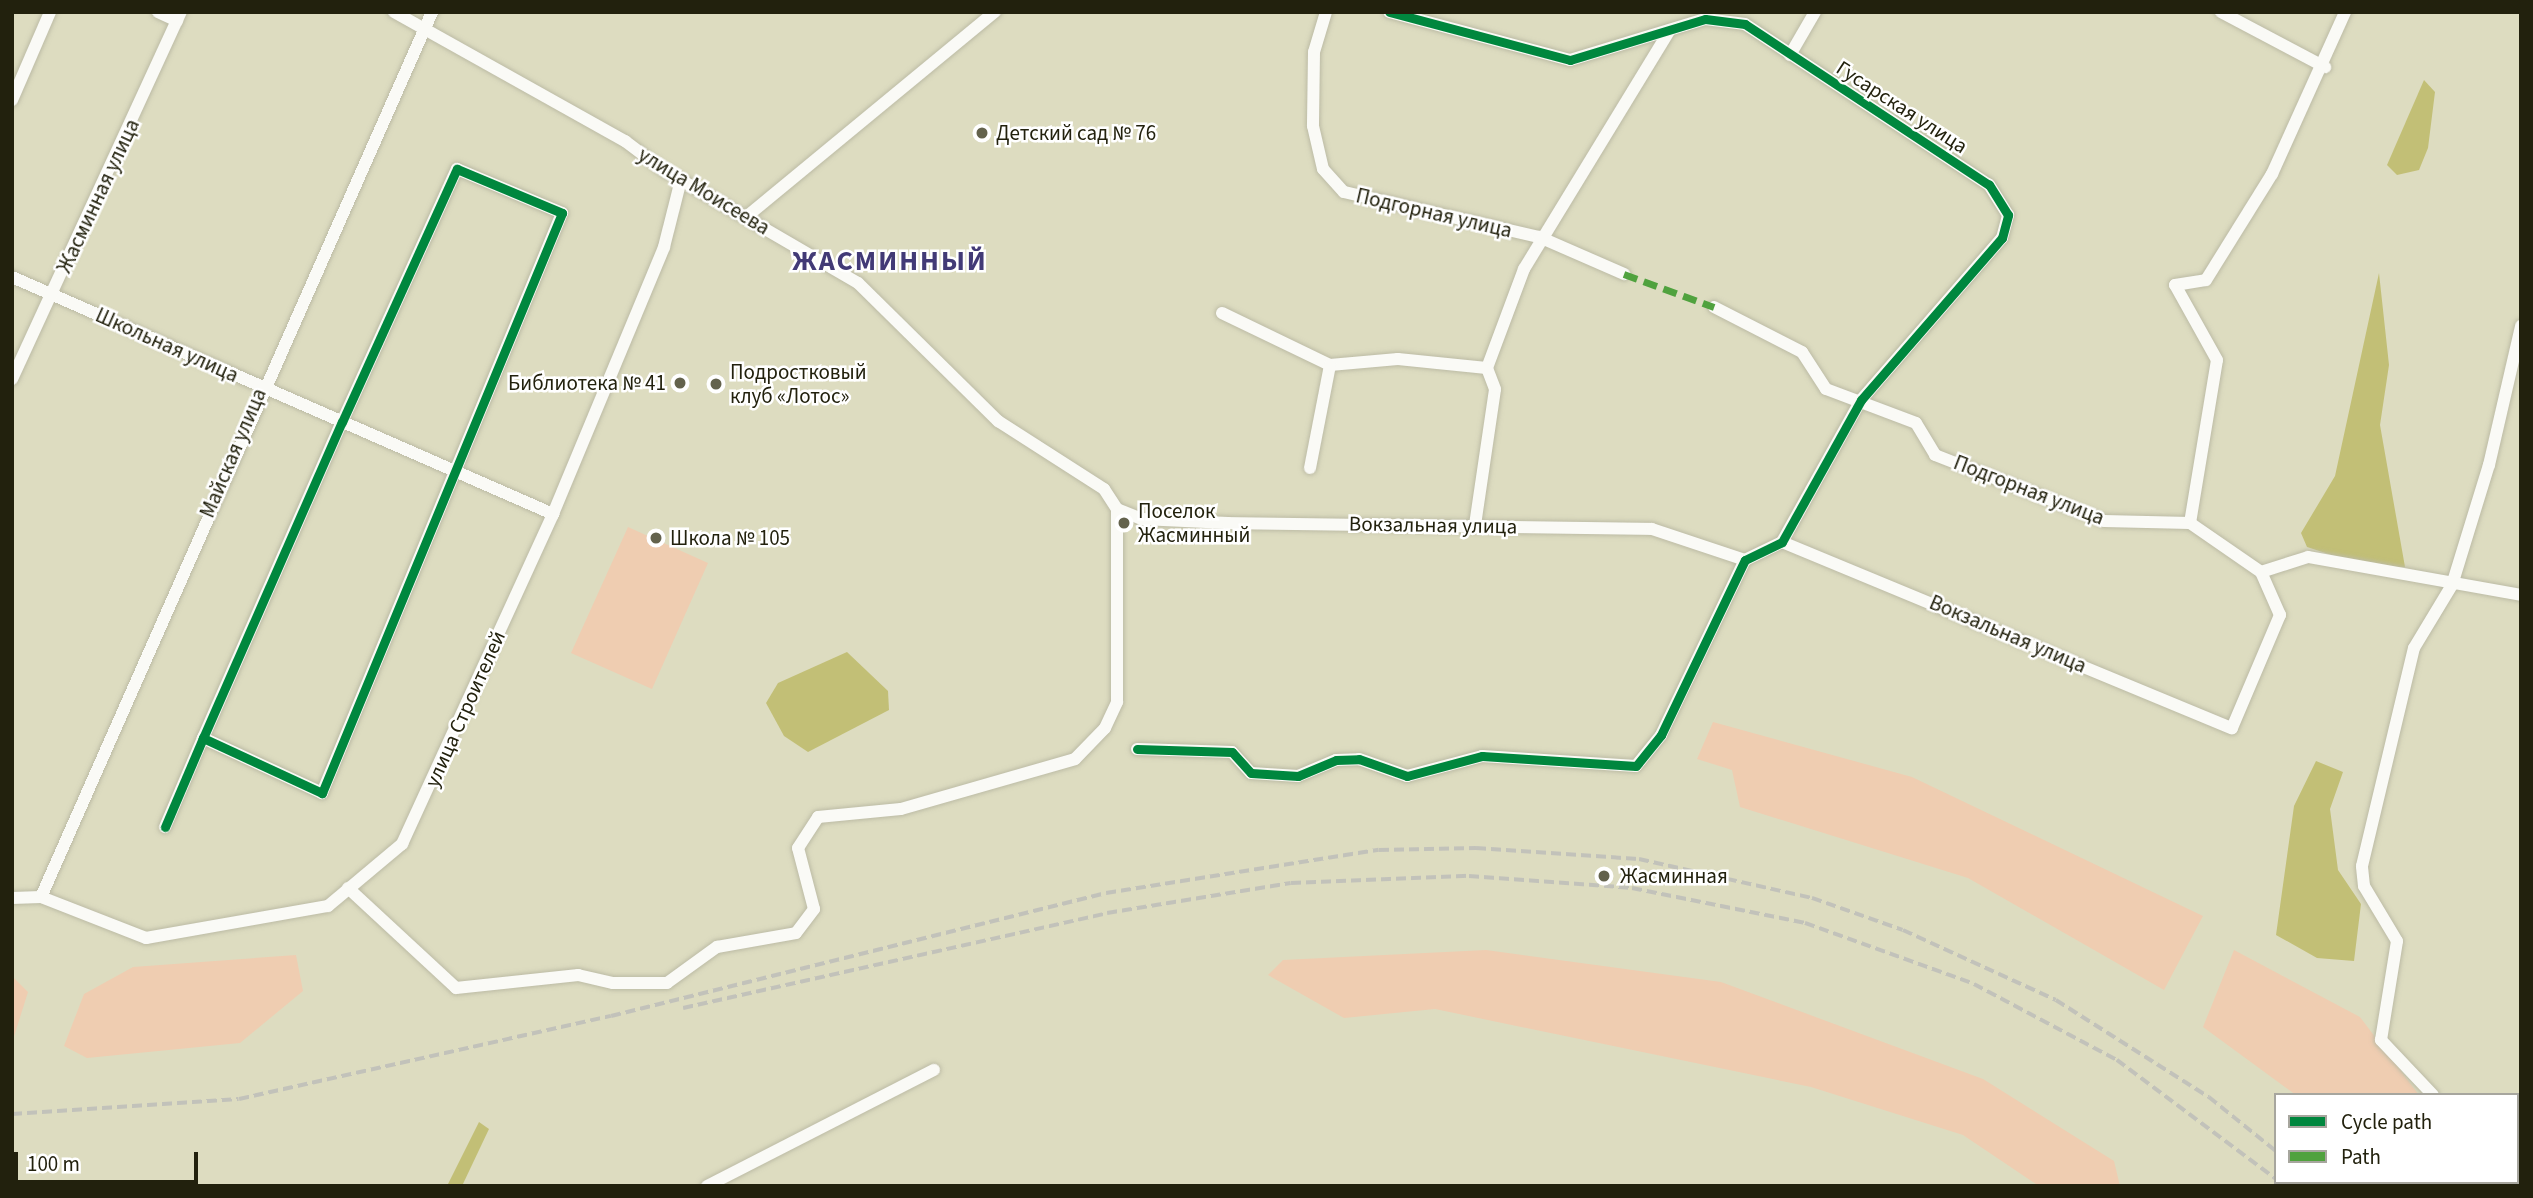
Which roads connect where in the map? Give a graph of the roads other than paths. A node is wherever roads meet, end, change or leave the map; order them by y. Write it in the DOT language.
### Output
graph roads {
  1 [pos="50,12"];
  2 [pos="158,12"];
  3 [pos="394,12"];
  4 [pos="432,12"];
  5 [pos="995,12"];
  6 [pos="1326,12"];
  7 [pos="1389,12"];
  8 [pos="1815,12"];
  9 [pos="2221,12"];
  10 [pos="2345,12"];
  11 [pos="179,17"];
  12 [pos="423,29"];
  13 [pos="1669,31"];
  14 [pos="1790,55"];
  15 [pos="2325,67"];
  16 [pos="12,100"];
  17 [pos="681,180"];
  18 [pos="746,216"];
  19 [pos="1539,237"];
  20 [pos="1624,274"];
  21 [pos="12,277"];
  22 [pos="51,295"];
  23 [pos="1714,307"];
  24 [pos="1222,313"];
  25 [pos="2521,326"];
  26 [pos="1330,365"];
  27 [pos="1487,368"];
  28 [pos="12,379"];
  29 [pos="262,387"];
  30 [pos="1861,400"];
  31 [pos="342,422"];
  32 [pos="1310,468"];
  33 [pos="456,472"];
  34 [pos="1117,509"];
  35 [pos="553,514"];
  36 [pos="2190,523"];
  37 [pos="1475,525"];
  38 [pos="1782,542"];
  39 [pos="1745,559"];
  40 [pos="2261,572"];
  41 [pos="2452,585"];
  42 [pos="2521,595"];
  43 [pos="203,738"];
  44 [pos="1137,749"];
  45 [pos="165,827"];
  46 [pos="348,888"];
  47 [pos="41,897"];
  48 [pos="12,898"];
  49 [pos="934,1070"];
  50 [pos="2431,1093"];
  51 [pos="707,1186"];
  1 -- 16 [label="street"];
  2 -- 11 [label="street"];
  3 -- 12 [label="street, улица Моисеева"];
  4 -- 12 [label="street, Майская улица"];
  5 -- 18 [label="street"];
  6 -- 19 [label="street, Подгорная улица"];
  7 -- 13 [label="street"];
  8 -- 14 [label="street"];
  9 -- 15 [label="street"];
  10 -- 15 [label="street"];
  11 -- 22 [label="street, Жасминная улица"];
  12 -- 17 [label="street, улица Моисеева"];
  12 -- 29 [label="street, Майская улица"];
  13 -- 14 [label="street, Гусарская улица"];
  13 -- 19 [label="street"];
  14 -- 30 [label="street, Гусарская улица"];
  15 -- 36 [label="street"];
  17 -- 18 [label="street, улица Моисеева"];
  17 -- 35 [label="street, улица Строителей"];
  18 -- 34 [label="street, улица Моисеева"];
  19 -- 20 [label="street, Подгорная улица"];
  19 -- 27 [label="street"];
  21 -- 22 [label="street, Школьная улица"];
  22 -- 28 [label="street, Жасминная улица"];
  22 -- 29 [label="street, Школьная улица"];
  23 -- 30 [label="street, Подгорная улица"];
  24 -- 26 [label="street"];
  25 -- 41 [label="street"];
  26 -- 27 [label="street"];
  26 -- 32 [label="street"];
  27 -- 37 [label="street"];
  29 -- 31 [label="street, Школьная улица"];
  29 -- 47 [label="street, Майская улица"];
  30 -- 36 [label="street, Подгорная улица"];
  30 -- 38 [label="street"];
  31 -- 33 [label="street, Школьная улица"];
  31 -- 33 [label="street"];
  31 -- 43 [label="street"];
  33 -- 35 [label="street, Школьная улица"];
  33 -- 43 [label="street"];
  34 -- 37 [label="street, Вокзальная улица"];
  34 -- 46 [label="street"];
  35 -- 46 [label="street, улица Строителей"];
  36 -- 40 [label="street"];
  37 -- 39 [label="street, Вокзальная улица"];
  38 -- 39 [label="street"];
  38 -- 40 [label="street, Вокзальная улица"];
  39 -- 44 [label="street"];
  40 -- 41 [label="street"];
  41 -- 42 [label="street"];
  41 -- 50 [label="street"];
  43 -- 45 [label="street"];
  46 -- 47 [label="street, улица Строителей"];
  47 -- 48 [label="street, улица Строителей"];
  49 -- 51 [label="street"];
}
